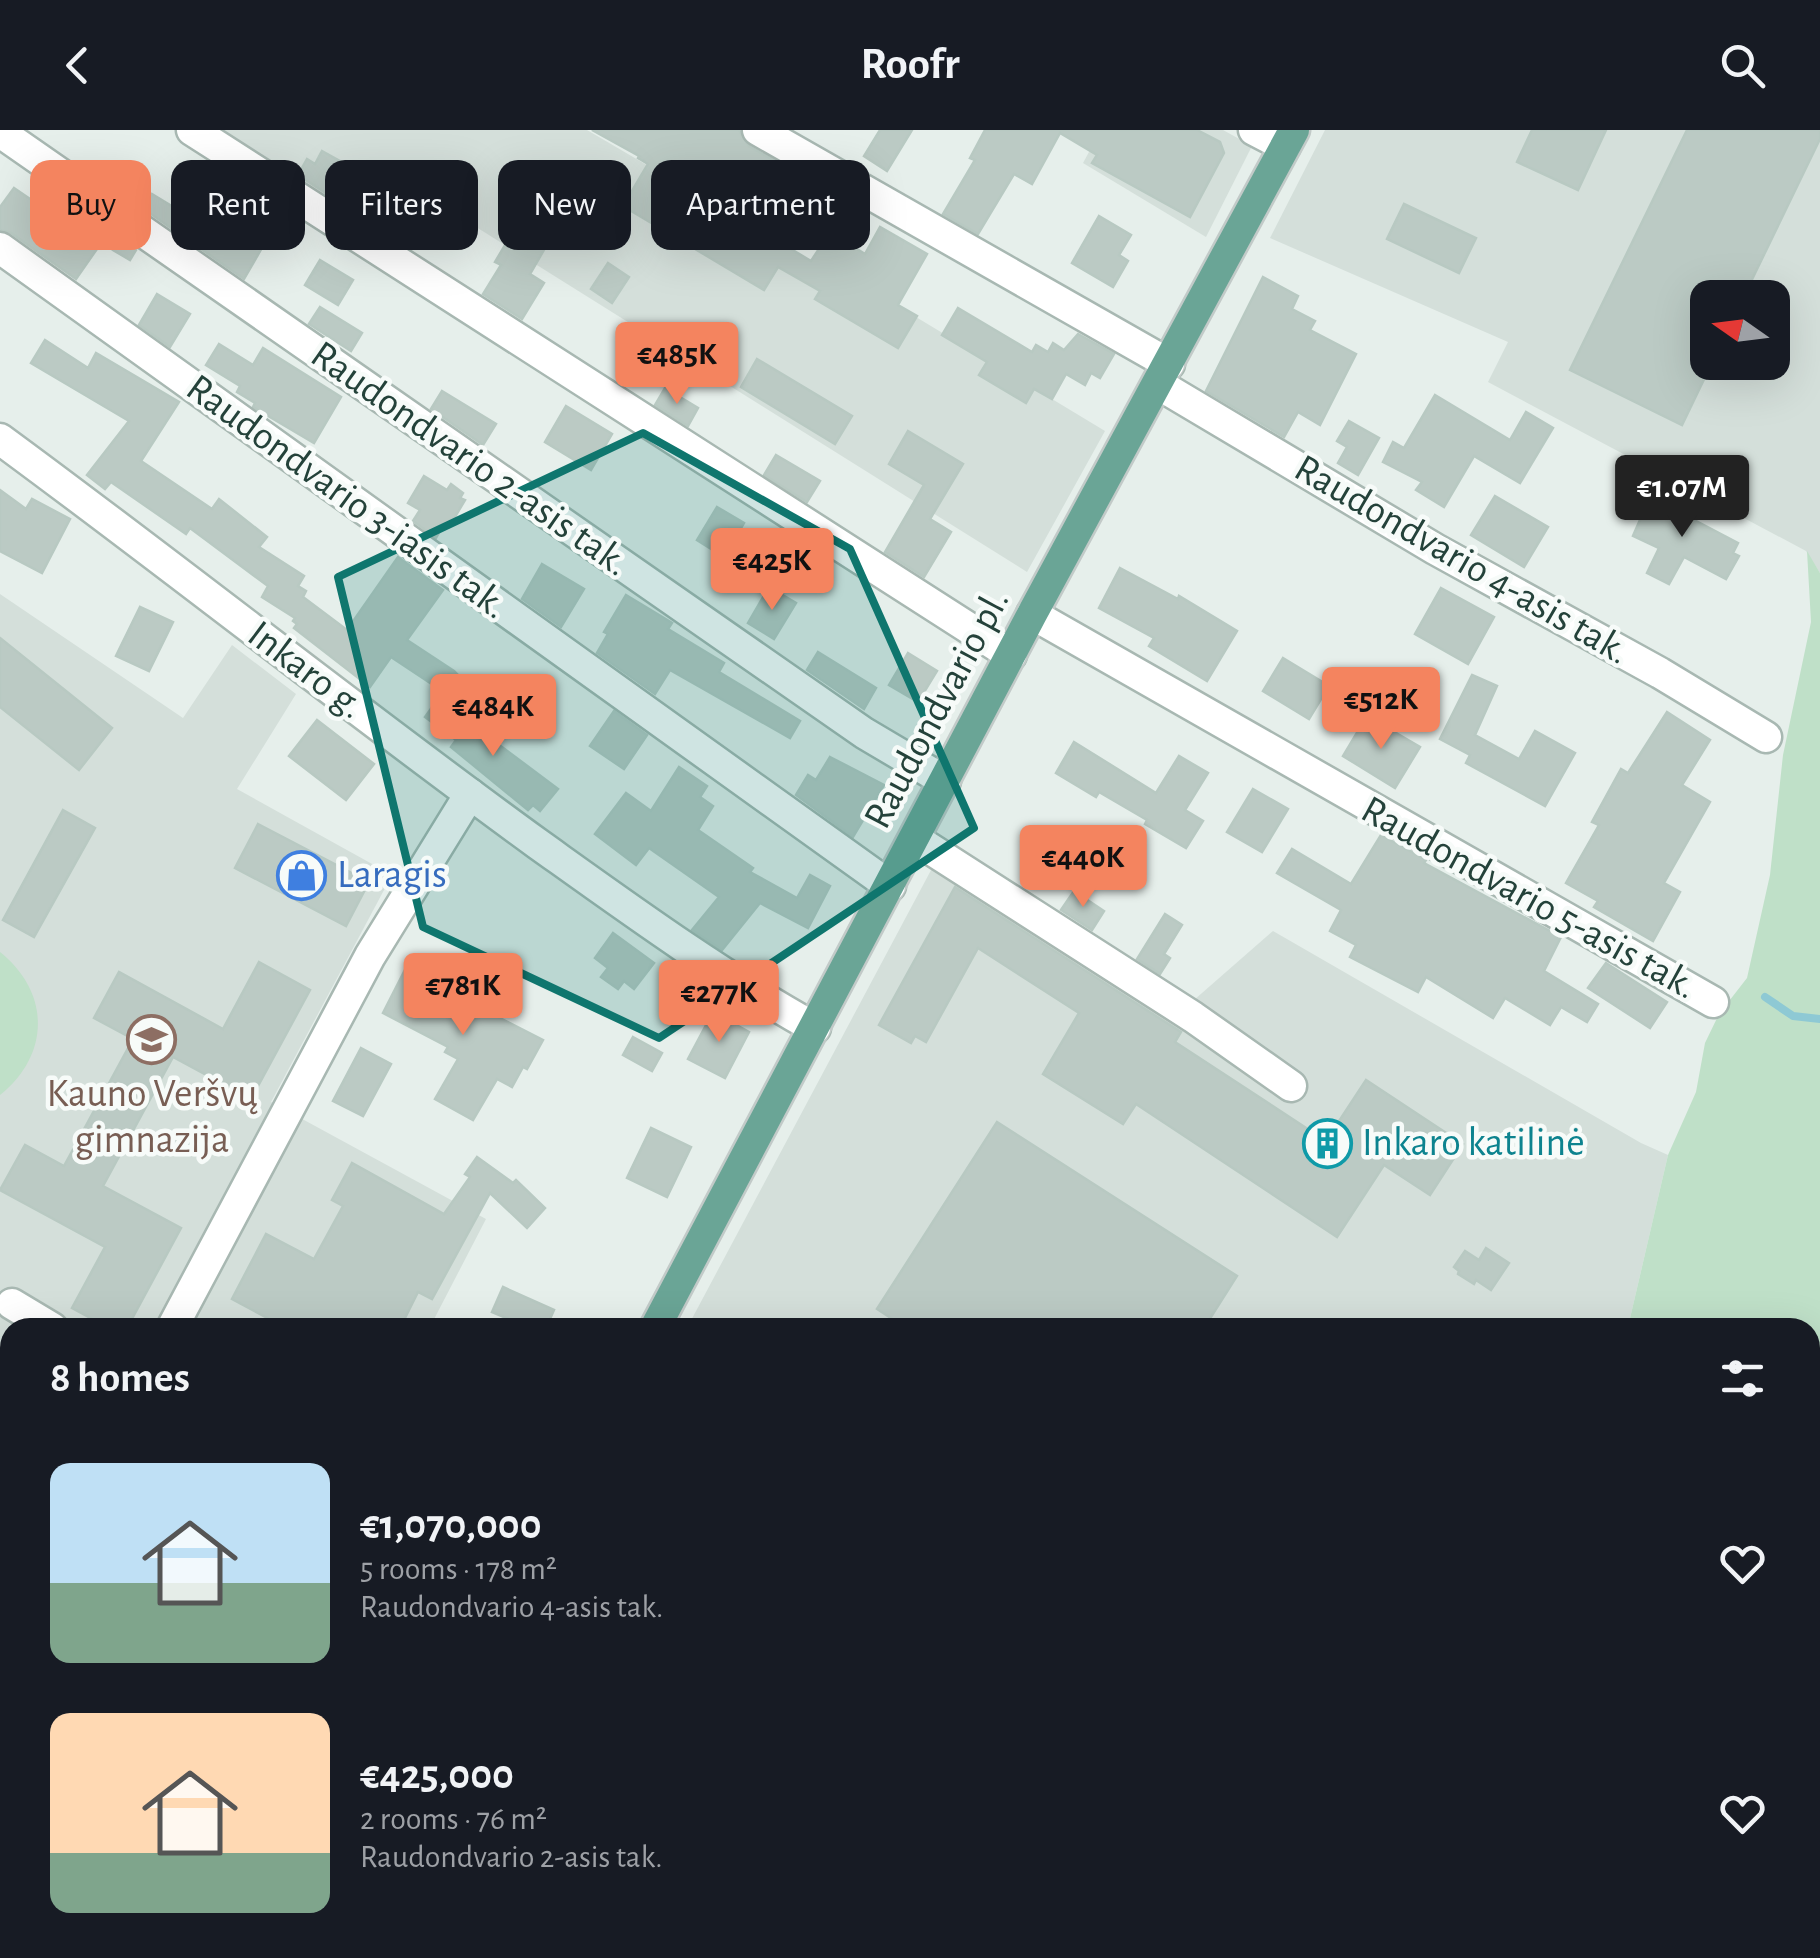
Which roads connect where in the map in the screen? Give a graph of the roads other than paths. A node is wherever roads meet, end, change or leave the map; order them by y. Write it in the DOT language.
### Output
graph roads {
  1 [pos="192,130"];
  2 [pos="758,130"];
  3 [pos="1254,130"];
  4 [pos="0,132"];
  5 [pos="1289,138"];
  6 [pos="0,248"];
  7 [pos="1163,374"];
  8 [pos="5,453"];
  9 [pos="1032,614"];
  10 [pos="1011,655"];
  11 [pos="1766,738"];
  12 [pos="944,781"];
  13 [pos="470,794"];
  14 [pos="915,838"];
  15 [pos="890,886"];
  16 [pos="1713,1002"];
  17 [pos="815,1028"];
  18 [pos="1292,1086"];
  19 [pos="12,1304"];
  20 [pos="35,1318"];
  21 [pos="177,1318"];
  22 [pos="660,1318"];
  1 -- 10 [label="street"];
  2 -- 7 [label="street, Raudondvario 4-asis tak."];
  3 -- 5 [label="street"];
  4 -- 12 [label="street, Raudondvario 2-asis tak."];
  5 -- 7 [label="main road, Raudondvario pl."];
  6 -- 15 [label="street, Raudondvario 3-iasis tak."];
  7 -- 9 [label="main road, Raudondvario pl."];
  7 -- 11 [label="street, Raudondvario 4-asis tak."];
  8 -- 13 [label="street, Inkaro g."];
  9 -- 10 [label="main road, Raudondvario pl."];
  9 -- 16 [label="street, Raudondvario 5-asis tak."];
  10 -- 12 [label="main road, Raudondvario pl."];
  12 -- 14 [label="main road, Raudondvario pl."];
  13 -- 17 [label="street, Inkaro g."];
  13 -- 21 [label="street"];
  14 -- 15 [label="main road, Raudondvario pl."];
  14 -- 18 [label="street"];
  15 -- 17 [label="main road, Raudondvario pl."];
  17 -- 22 [label="main road, Raudondvario pl."];
  19 -- 20 [label="street"];
}
